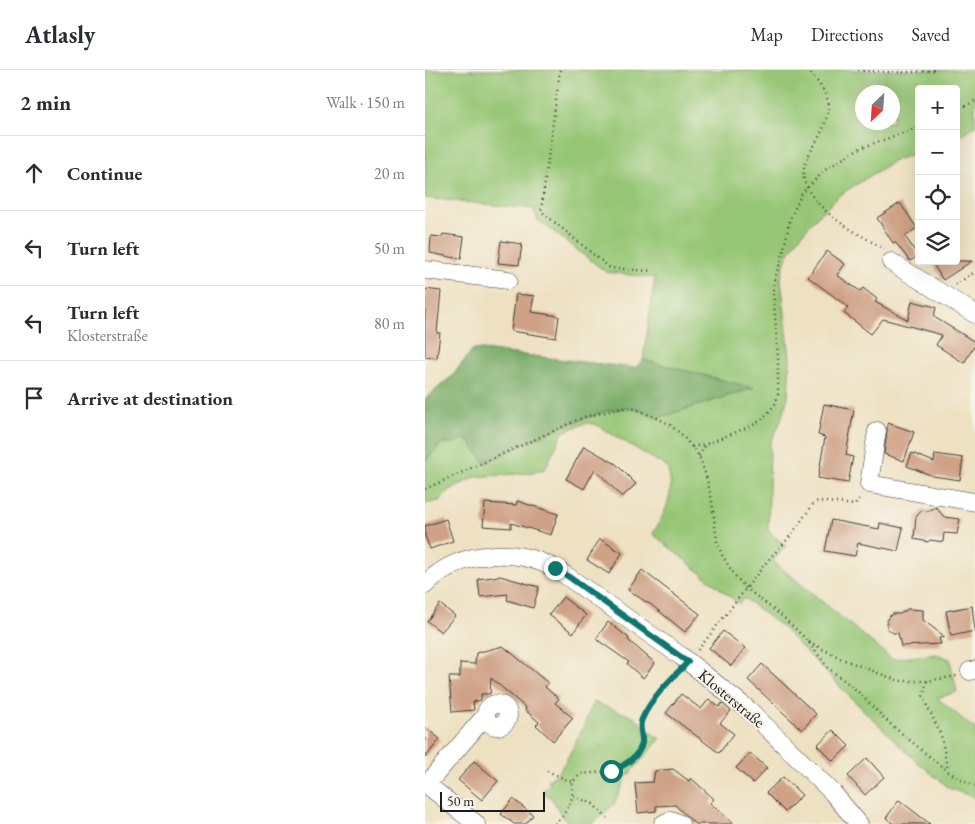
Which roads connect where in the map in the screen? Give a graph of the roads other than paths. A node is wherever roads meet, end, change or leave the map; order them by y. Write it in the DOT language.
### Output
graph roads {
  1 [pos="888,256"];
  2 [pos="425,270"];
  3 [pos="508,280"];
  4 [pos="975,314"];
  5 [pos="877,431"];
  6 [pos="975,502"];
  7 [pos="425,584"];
  8 [pos="486,715"];
  9 [pos="426,783"];
  10 [pos="476,824"];
  11 [pos="663,824"];
  12 [pos="680,824"];
  13 [pos="859,824"];
  1 -- 4 [label="street"];
  2 -- 3 [label="street"];
  5 -- 6 [label="street"];
  7 -- 13 [label="street, Klosterstraße"];
  8 -- 9 [label="street"];
  9 -- 10 [label="street"];
  11 -- 12 [label="street"];
}
